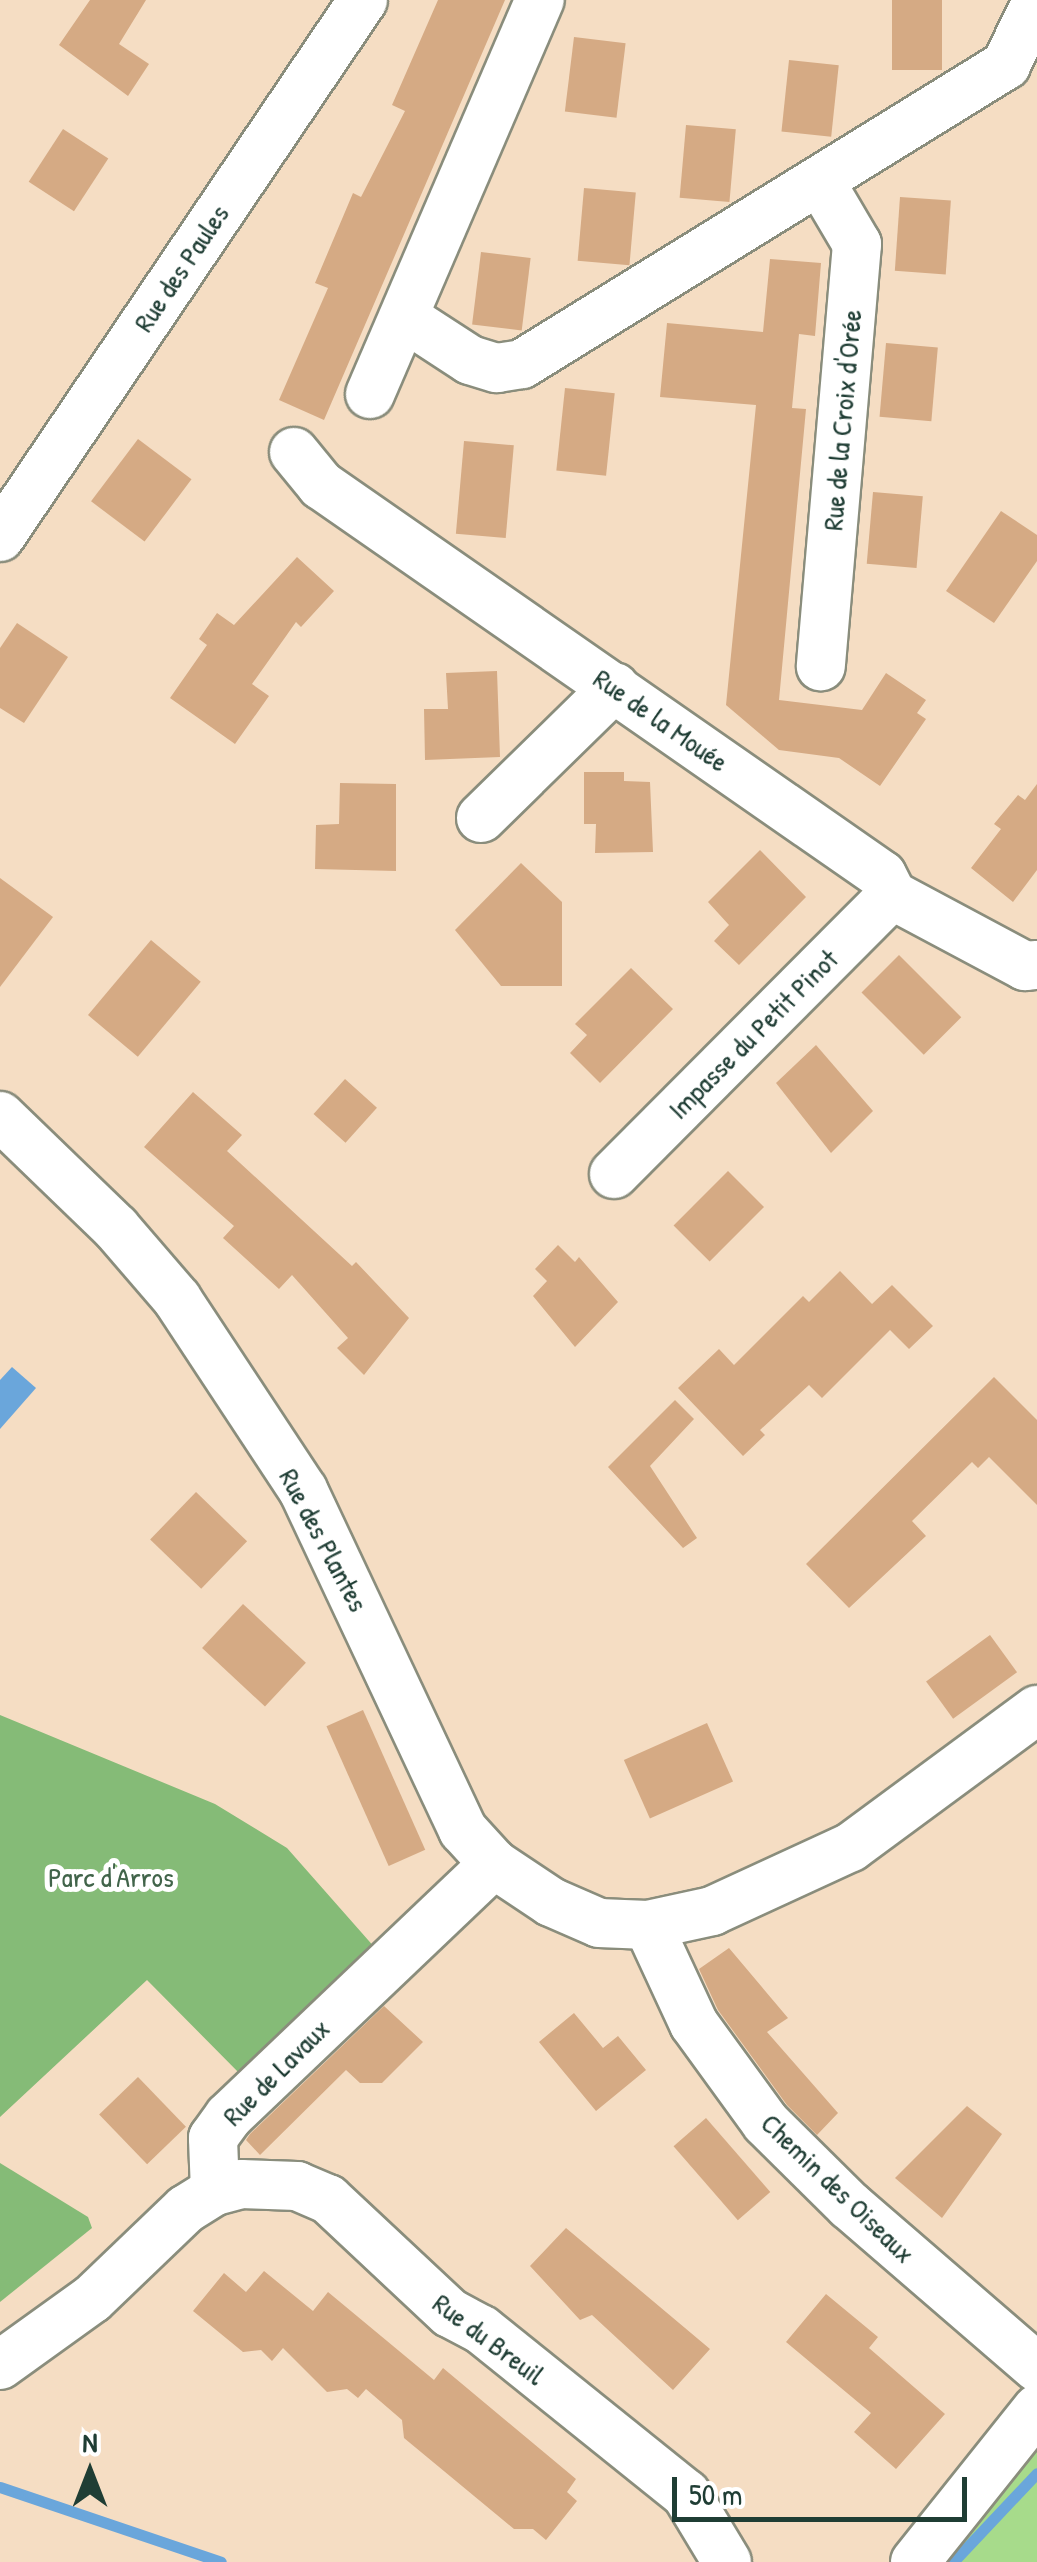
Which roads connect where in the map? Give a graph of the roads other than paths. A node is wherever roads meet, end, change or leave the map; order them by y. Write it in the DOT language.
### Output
graph roads {
  1 [pos="362,0"];
  2 [pos="540,0"];
  3 [pos="1037,0"];
  4 [pos="821,184"];
  5 [pos="407,319"];
  6 [pos="370,394"];
  7 [pos="294,452"];
  8 [pos="0,537"];
  9 [pos="821,666"];
  10 [pos="616,687"];
  11 [pos="481,818"];
  12 [pos="892,895"];
  13 [pos="1037,966"];
  14 [pos="0,1116"];
  15 [pos="614,1174"];
  16 [pos="1037,1710"];
  17 [pos="494,1864"];
  18 [pos="648,1925"];
  19 [pos="215,2191"];
  20 [pos="0,2365"];
  21 [pos="1037,2368"];
  22 [pos="1037,2409"];
  23 [pos="727,2562"];
  24 [pos="915,2562"];
  1 -- 8 [label="street, Rue des Paules"];
  2 -- 5 [label="street"];
  3 -- 4 [label="street"];
  4 -- 5 [label="street"];
  4 -- 9 [label="street, Rue de la Croix d'Orée"];
  5 -- 6 [label="street"];
  7 -- 10 [label="street, Rue de la Mouée"];
  10 -- 11 [label="street"];
  10 -- 12 [label="street, Rue de la Mouée"];
  12 -- 13 [label="street, Rue de la Mouée"];
  12 -- 15 [label="street, Impasse du Petit Pinot"];
  14 -- 17 [label="street, Rue des Plantes"];
  16 -- 18 [label="street, Rue des Plantes"];
  17 -- 18 [label="street, Rue des Plantes"];
  17 -- 19 [label="street, Rue de Lavaux"];
  18 -- 21 [label="street, Chemin des Oiseaux"];
  19 -- 20 [label="street"];
  19 -- 23 [label="street, Rue du Breuil"];
  22 -- 24 [label="street"];
}
